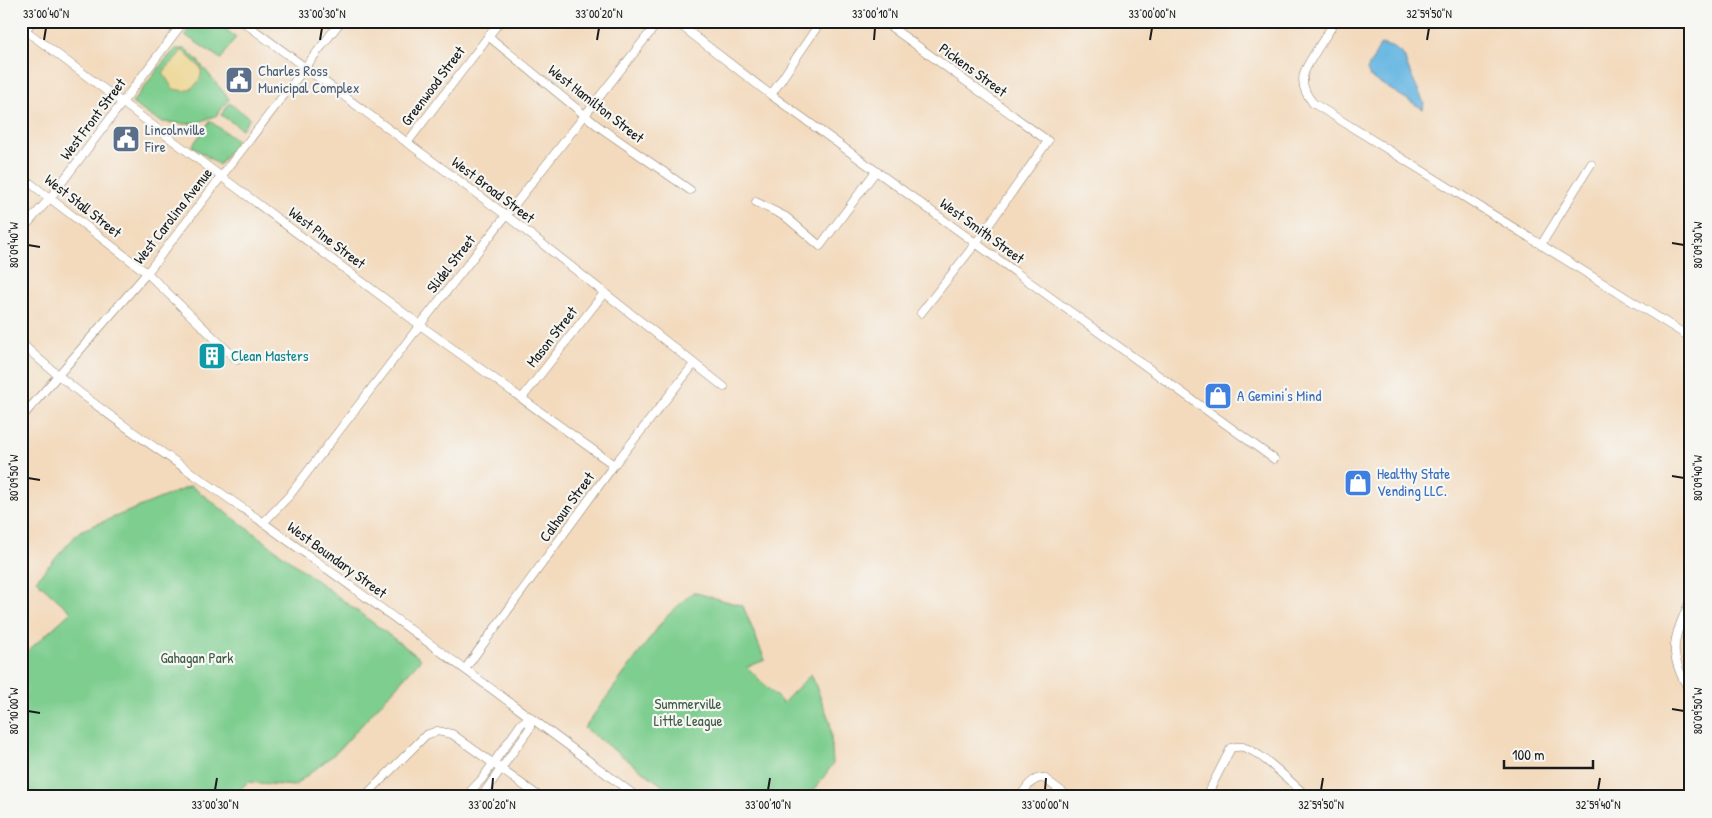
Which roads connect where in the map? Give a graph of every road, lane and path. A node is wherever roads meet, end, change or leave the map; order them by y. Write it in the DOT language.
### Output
graph roads {
  1 [pos="33,21"];
  2 [pos="184,21"];
  3 [pos="242,21"];
  4 [pos="341,21"];
  5 [pos="500,21"];
  6 [pos="659,21"];
  7 [pos="675,21"];
  8 [pos="821,21"];
  9 [pos="883,21"];
  10 [pos="1335,21"];
  11 [pos="23,33"];
  12 [pos="488,36"];
  13 [pos="305,66"];
  14 [pos="771,95"];
  15 [pos="123,102"];
  16 [pos="585,116"];
  17 [pos="406,143"];
  18 [pos="1591,164"];
  19 [pos="876,171"];
  20 [pos="21,176"];
  21 [pos="221,176"];
  22 [pos="690,190"];
  23 [pos="50,198"];
  24 [pos="756,202"];
  25 [pos="506,216"];
  26 [pos="21,232"];
  27 [pos="976,244"];
  28 [pos="1541,245"];
  29 [pos="147,273"];
  30 [pos="604,293"];
  31 [pos="921,313"];
  32 [pos="420,325"];
  33 [pos="1691,338"];
  34 [pos="21,343"];
  35 [pos="237,360"];
  36 [pos="694,364"];
  37 [pos="58,375"];
  38 [pos="724,387"];
  39 [pos="522,398"];
  40 [pos="21,418"];
  41 [pos="1274,459"];
  42 [pos="614,465"];
  43 [pos="263,523"];
  44 [pos="1690,600"];
  45 [pos="465,669"];
  46 [pos="1691,693"];
  47 [pos="530,717"];
  48 [pos="493,764"];
  49 [pos="501,769"];
  50 [pos="364,797"];
  51 [pos="466,797"];
  52 [pos="481,797"];
  53 [pos="540,797"];
  54 [pos="637,797"];
  55 [pos="1020,797"];
  56 [pos="1069,797"];
  57 [pos="1206,797"];
  58 [pos="1308,797"];
  1 -- 11 [label="street"];
  2 -- 15 [label="street, West Front Street"];
  3 -- 13 [label="street, West Broad Street"];
  4 -- 13 [label="street, West Carolina Avenue"];
  5 -- 12 [label="street, Greenwood Street"];
  6 -- 16 [label="street, Slidel Street"];
  7 -- 14 [label="street, West Smith Street"];
  8 -- 14 [label="street"];
  9 -- 27 [label="street, Pickens Street"];
  10 -- 28 [label="street"];
  11 -- 15 [label="street, West Pine Street"];
  12 -- 16 [label="street, West Hamilton Street"];
  12 -- 17 [label="street, Greenwood Street"];
  13 -- 17 [label="street, West Broad Street"];
  13 -- 21 [label="street, West Carolina Avenue"];
  14 -- 19 [label="street, West Smith Street"];
  15 -- 21 [label="street, West Pine Street"];
  15 -- 23 [label="street, West Front Street"];
  16 -- 22 [label="street, West Hamilton Street"];
  16 -- 25 [label="street, Slidel Street"];
  17 -- 25 [label="street, West Broad Street"];
  18 -- 28 [label="street"];
  19 -- 24 [label="street"];
  19 -- 27 [label="street, West Smith Street"];
  20 -- 23 [label="street, West Stall Street"];
  21 -- 29 [label="street, West Carolina Avenue"];
  21 -- 32 [label="street, West Pine Street"];
  23 -- 26 [label="street, West Front Street"];
  23 -- 29 [label="street, West Stall Street"];
  25 -- 30 [label="street, West Broad Street"];
  25 -- 32 [label="street, Slidel Street"];
  27 -- 31 [label="street"];
  27 -- 41 [label="street, West Smith Street"];
  28 -- 33 [label="street"];
  29 -- 35 [label="street, West Stall Street"];
  29 -- 37 [label="street, West Carolina Avenue"];
  30 -- 36 [label="street, West Broad Street"];
  30 -- 39 [label="street, Mason Street"];
  32 -- 39 [label="street, West Pine Street"];
  32 -- 43 [label="street, Slidel Street"];
  34 -- 37 [label="street, West Boundary Street"];
  36 -- 38 [label="street, West Broad Street"];
  36 -- 42 [label="street, Calhoun Street"];
  37 -- 40 [label="street, West Carolina Avenue"];
  37 -- 43 [label="street, West Boundary Street"];
  39 -- 42 [label="street, West Pine Street"];
  42 -- 45 [label="street, Calhoun Street"];
  43 -- 45 [label="street, West Boundary Street"];
  44 -- 46 [label="street"];
  45 -- 47 [label="street, West Boundary Street"];
  47 -- 48 [label="street"];
  47 -- 49 [label="street"];
  47 -- 54 [label="street, West Boundary Street"];
  48 -- 49 [label="street"];
  48 -- 50 [label="street"];
  48 -- 51 [label="street"];
  49 -- 52 [label="street"];
  49 -- 53 [label="street"];
  55 -- 56 [label="street"];
  57 -- 58 [label="street"];
}
